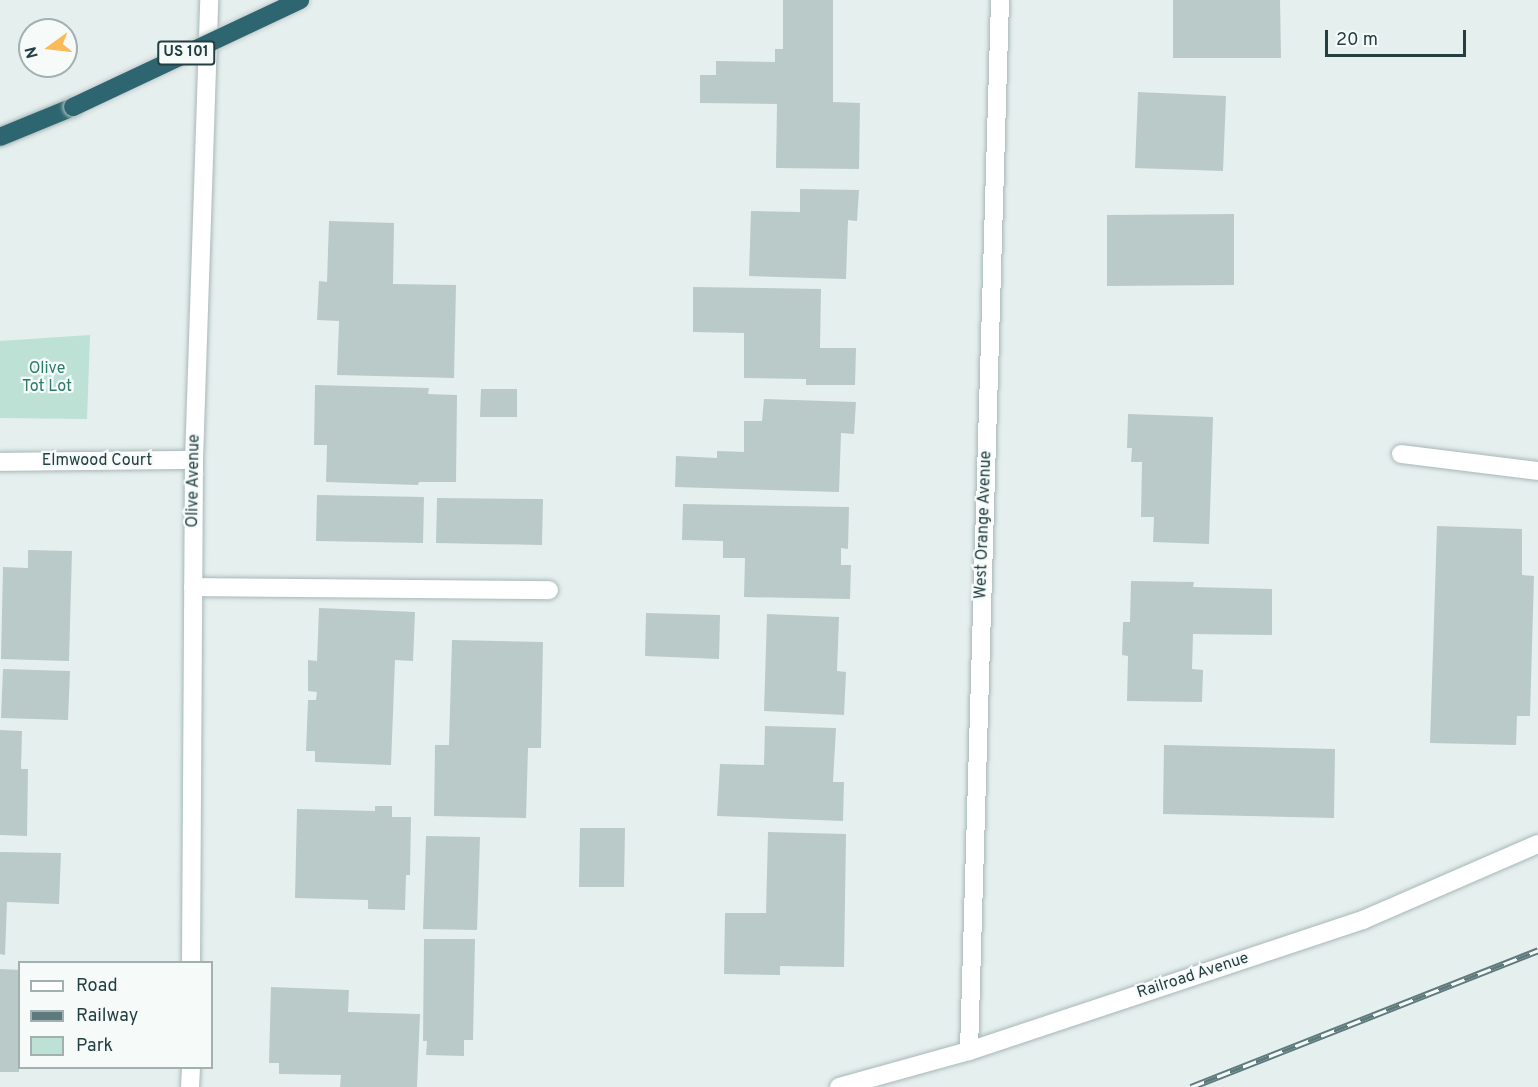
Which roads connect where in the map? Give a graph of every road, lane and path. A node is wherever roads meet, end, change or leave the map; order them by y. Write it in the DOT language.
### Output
graph roads {
  1 [pos="209,0"];
  2 [pos="300,0"];
  3 [pos="1000,0"];
  4 [pos="0,137"];
  5 [pos="1401,454"];
  6 [pos="194,460"];
  7 [pos="0,462"];
  8 [pos="1538,471"];
  9 [pos="193,586"];
  10 [pos="549,590"];
  11 [pos="1538,844"];
  12 [pos="191,961"];
  13 [pos="969,1051"];
  14 [pos="190,1069"];
  15 [pos="190,1087"];
  16 [pos="839,1087"];
  1 -- 6 [label="street, Olive Avenue"];
  2 -- 4 [label="highway, US 101, bridge"];
  3 -- 13 [label="street, West Orange Avenue"];
  5 -- 8 [label="street"];
  6 -- 7 [label="street, Elmwood Court"];
  6 -- 9 [label="street, Olive Avenue"];
  9 -- 10 [label="street"];
  9 -- 12 [label="street, Olive Avenue"];
  11 -- 13 [label="street, Railroad Avenue"];
  13 -- 16 [label="street, Railroad Avenue"];
  14 -- 15 [label="street"];
}
